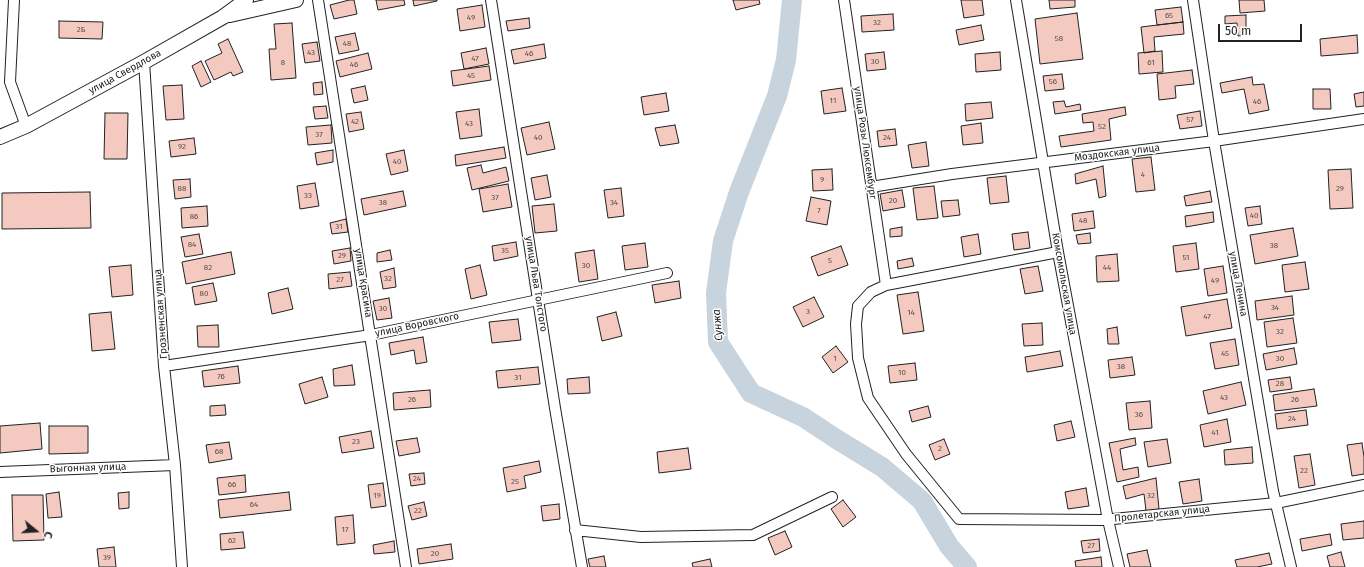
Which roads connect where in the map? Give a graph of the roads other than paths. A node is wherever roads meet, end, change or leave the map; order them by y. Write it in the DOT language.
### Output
graph roads {
  1 [pos="14,0"];
  2 [pos="246,0"];
  3 [pos="296,0"];
  4 [pos="318,0"];
  5 [pos="492,0"];
  6 [pos="844,0"];
  7 [pos="1016,0"];
  8 [pos="1192,0"];
  9 [pos="223,17"];
  10 [pos="144,62"];
  11 [pos="5,82"];
  12 [pos="1364,119"];
  13 [pos="26,126"];
  14 [pos="0,137"];
  15 [pos="1214,141"];
  16 [pos="1044,162"];
  17 [pos="871,187"];
  18 [pos="1058,252"];
  19 [pos="667,273"];
  20 [pos="886,286"];
  21 [pos="538,300"];
  22 [pos="371,335"];
  23 [pos="164,366"];
  24 [pos="176,465"];
  25 [pos="0,472"];
  26 [pos="1364,485"];
  27 [pos="832,497"];
  28 [pos="1276,503"];
  29 [pos="1108,520"];
  30 [pos="575,530"];
  31 [pos="182,567"];
  32 [pos="406,567"];
  33 [pos="582,567"];
  34 [pos="1119,567"];
  35 [pos="1291,567"];
  1 -- 11 [label="street"];
  2 -- 9 [label="street, улица Свердлова"];
  3 -- 9 [label="street"];
  4 -- 22 [label="street, улица Красина"];
  5 -- 21 [label="street, улица Льва Толстого"];
  6 -- 17 [label="street, улица Розы Люксембург"];
  7 -- 16 [label="street, Комсомольская улица"];
  8 -- 15 [label="street, улица Ленина"];
  9 -- 10 [label="street, улица Свердлова"];
  10 -- 13 [label="street, улица Свердлова"];
  10 -- 23 [label="street, Грозненская улица"];
  11 -- 13 [label="street"];
  12 -- 15 [label="street, Моздокская улица"];
  13 -- 14 [label="street, улица Свердлова"];
  15 -- 16 [label="street, Моздокская улица"];
  15 -- 28 [label="street, улица Ленина"];
  16 -- 17 [label="street, Моздокская улица"];
  16 -- 18 [label="street, Комсомольская улица"];
  17 -- 20 [label="street, улица Розы Люксембург"];
  18 -- 20 [label="street"];
  18 -- 29 [label="street, Комсомольская улица"];
  19 -- 21 [label="street, улица Воровского"];
  20 -- 29 [label="street, Пролетарская улица"];
  21 -- 22 [label="street, улица Воровского"];
  21 -- 30 [label="street, улица Льва Толстого"];
  22 -- 23 [label="street, улица Воровского"];
  22 -- 32 [label="street, улица Красина"];
  23 -- 24 [label="street, Грозненская улица"];
  24 -- 25 [label="street, Выгонная улица"];
  24 -- 31 [label="street, Грозненская улица"];
  26 -- 28 [label="street, Пролетарская улица"];
  27 -- 30 [label="street"];
  28 -- 29 [label="street, Пролетарская улица"];
  28 -- 35 [label="street, улица Ленина"];
  29 -- 34 [label="street, Комсомольская улица"];
  30 -- 33 [label="street, улица Льва Толстого"];
}
